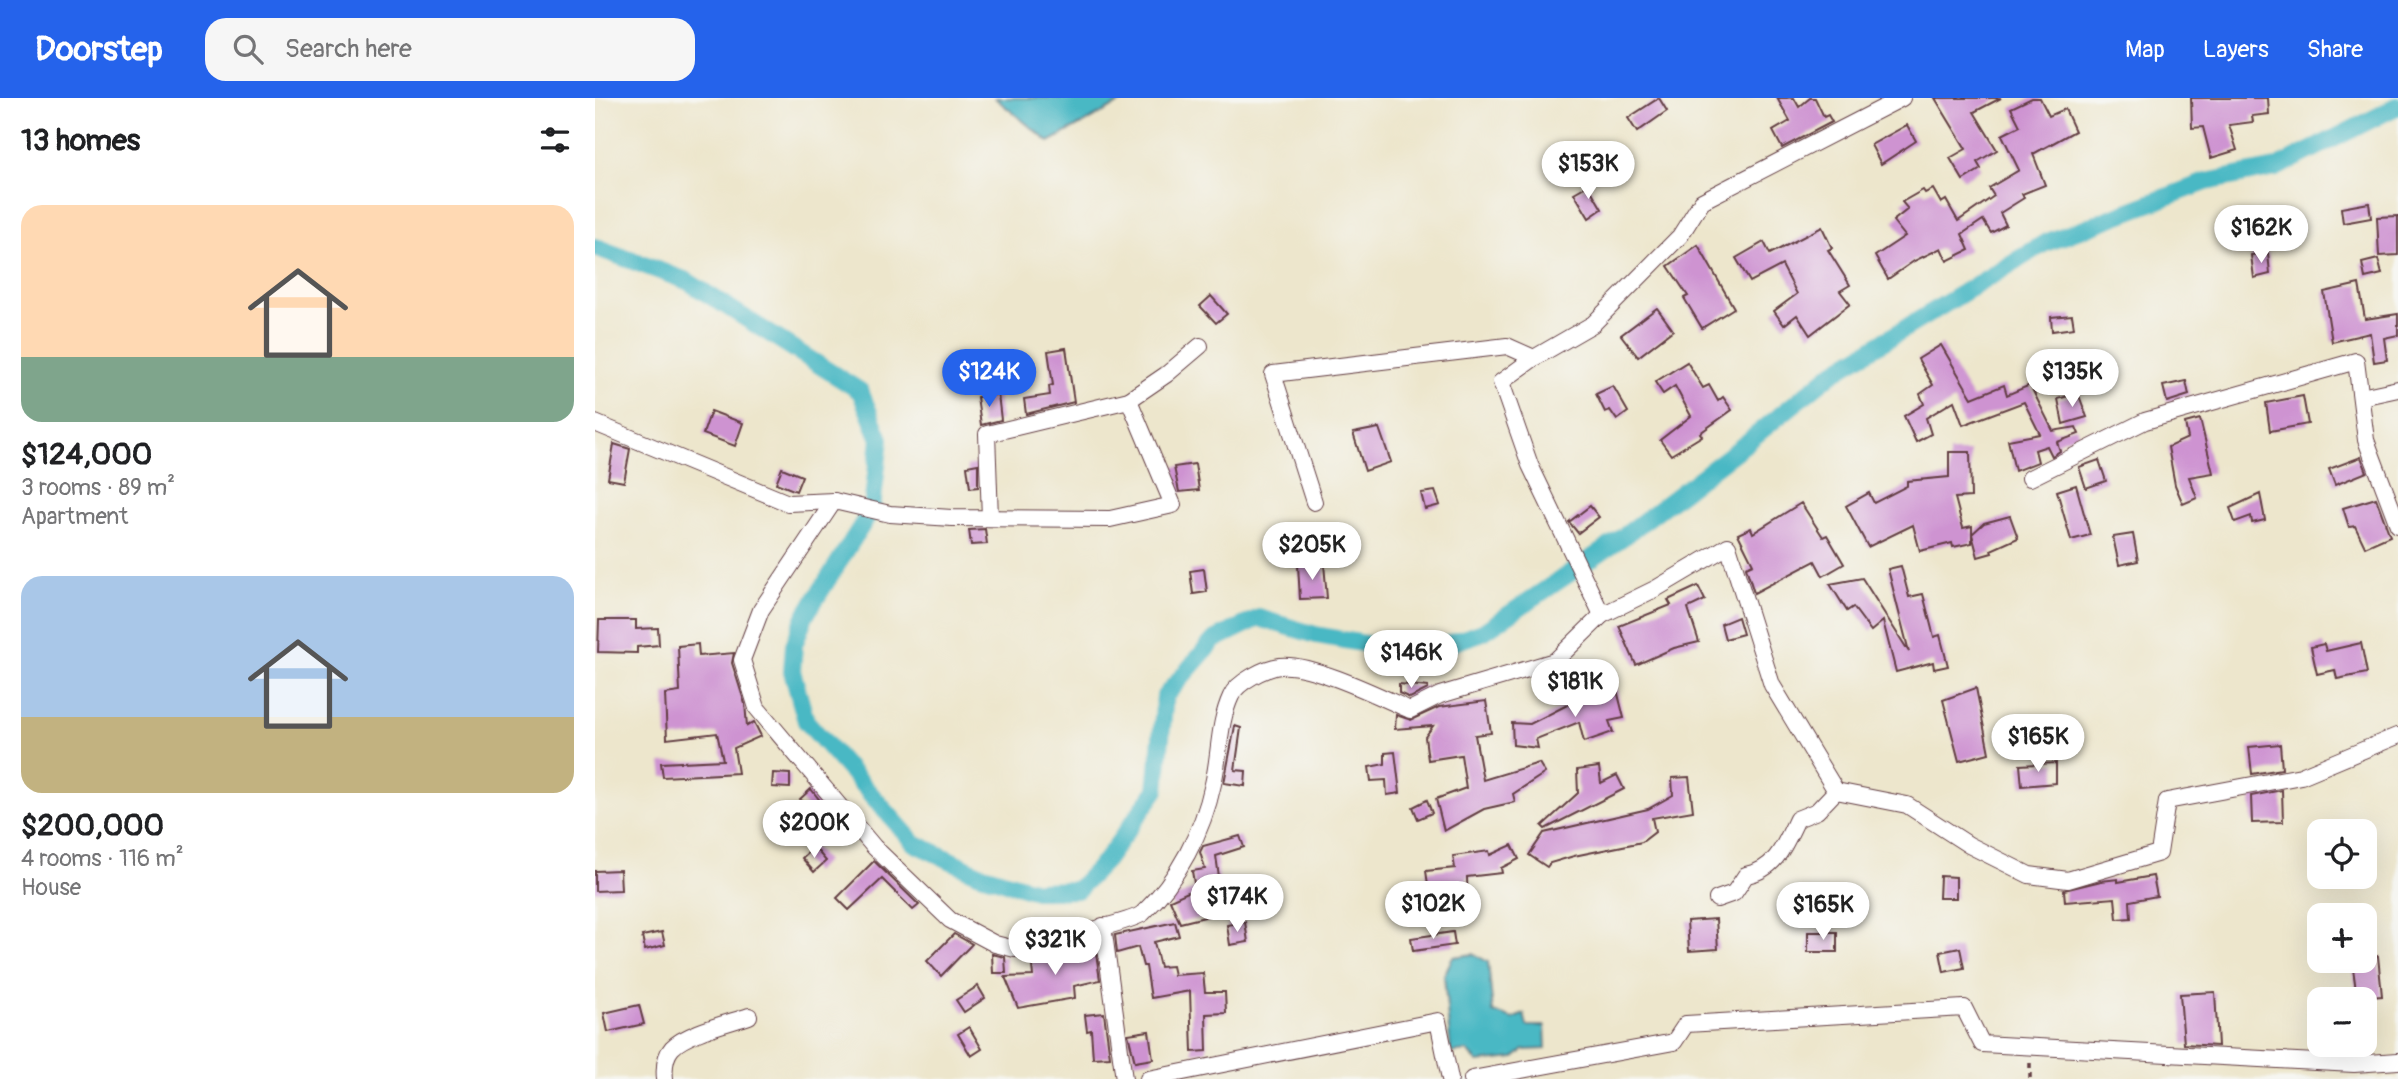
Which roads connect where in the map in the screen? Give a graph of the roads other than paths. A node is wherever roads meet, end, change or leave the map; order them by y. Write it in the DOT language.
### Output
graph roads {
  1 [pos="1902,98"];
  2 [pos="1200,346"];
  3 [pos="1534,358"];
  4 [pos="2398,389"];
  5 [pos="2361,397"];
  6 [pos="1129,400"];
  7 [pos="595,423"];
  8 [pos="2030,478"];
  9 [pos="834,501"];
  10 [pos="1314,502"];
  11 [pos="990,518"];
  12 [pos="2398,525"];
  13 [pos="1602,615"];
  14 [pos="2398,738"];
  15 [pos="1836,791"];
  16 [pos="1717,900"];
  17 [pos="1103,926"];
  18 [pos="749,1016"];
  19 [pos="2398,1061"];
  20 [pos="665,1079"];
  21 [pos="1124,1079"];
  22 [pos="1148,1079"];
  23 [pos="1450,1079"];
  24 [pos="1472,1079"];
  1 -- 3 [label="street"];
  2 -- 6 [label="street"];
  3 -- 10 [label="street"];
  3 -- 13 [label="street"];
  4 -- 5 [label="street"];
  5 -- 8 [label="street"];
  5 -- 12 [label="street"];
  6 -- 11 [label="street"];
  6 -- 11 [label="street"];
  7 -- 9 [label="street"];
  9 -- 11 [label="street"];
  9 -- 17 [label="street"];
  13 -- 15 [label="street"];
  13 -- 17 [label="street"];
  14 -- 15 [label="street"];
  15 -- 16 [label="street"];
  17 -- 21 [label="street"];
  18 -- 20 [label="street"];
  19 -- 24 [label="street"];
  22 -- 23 [label="street"];
}
